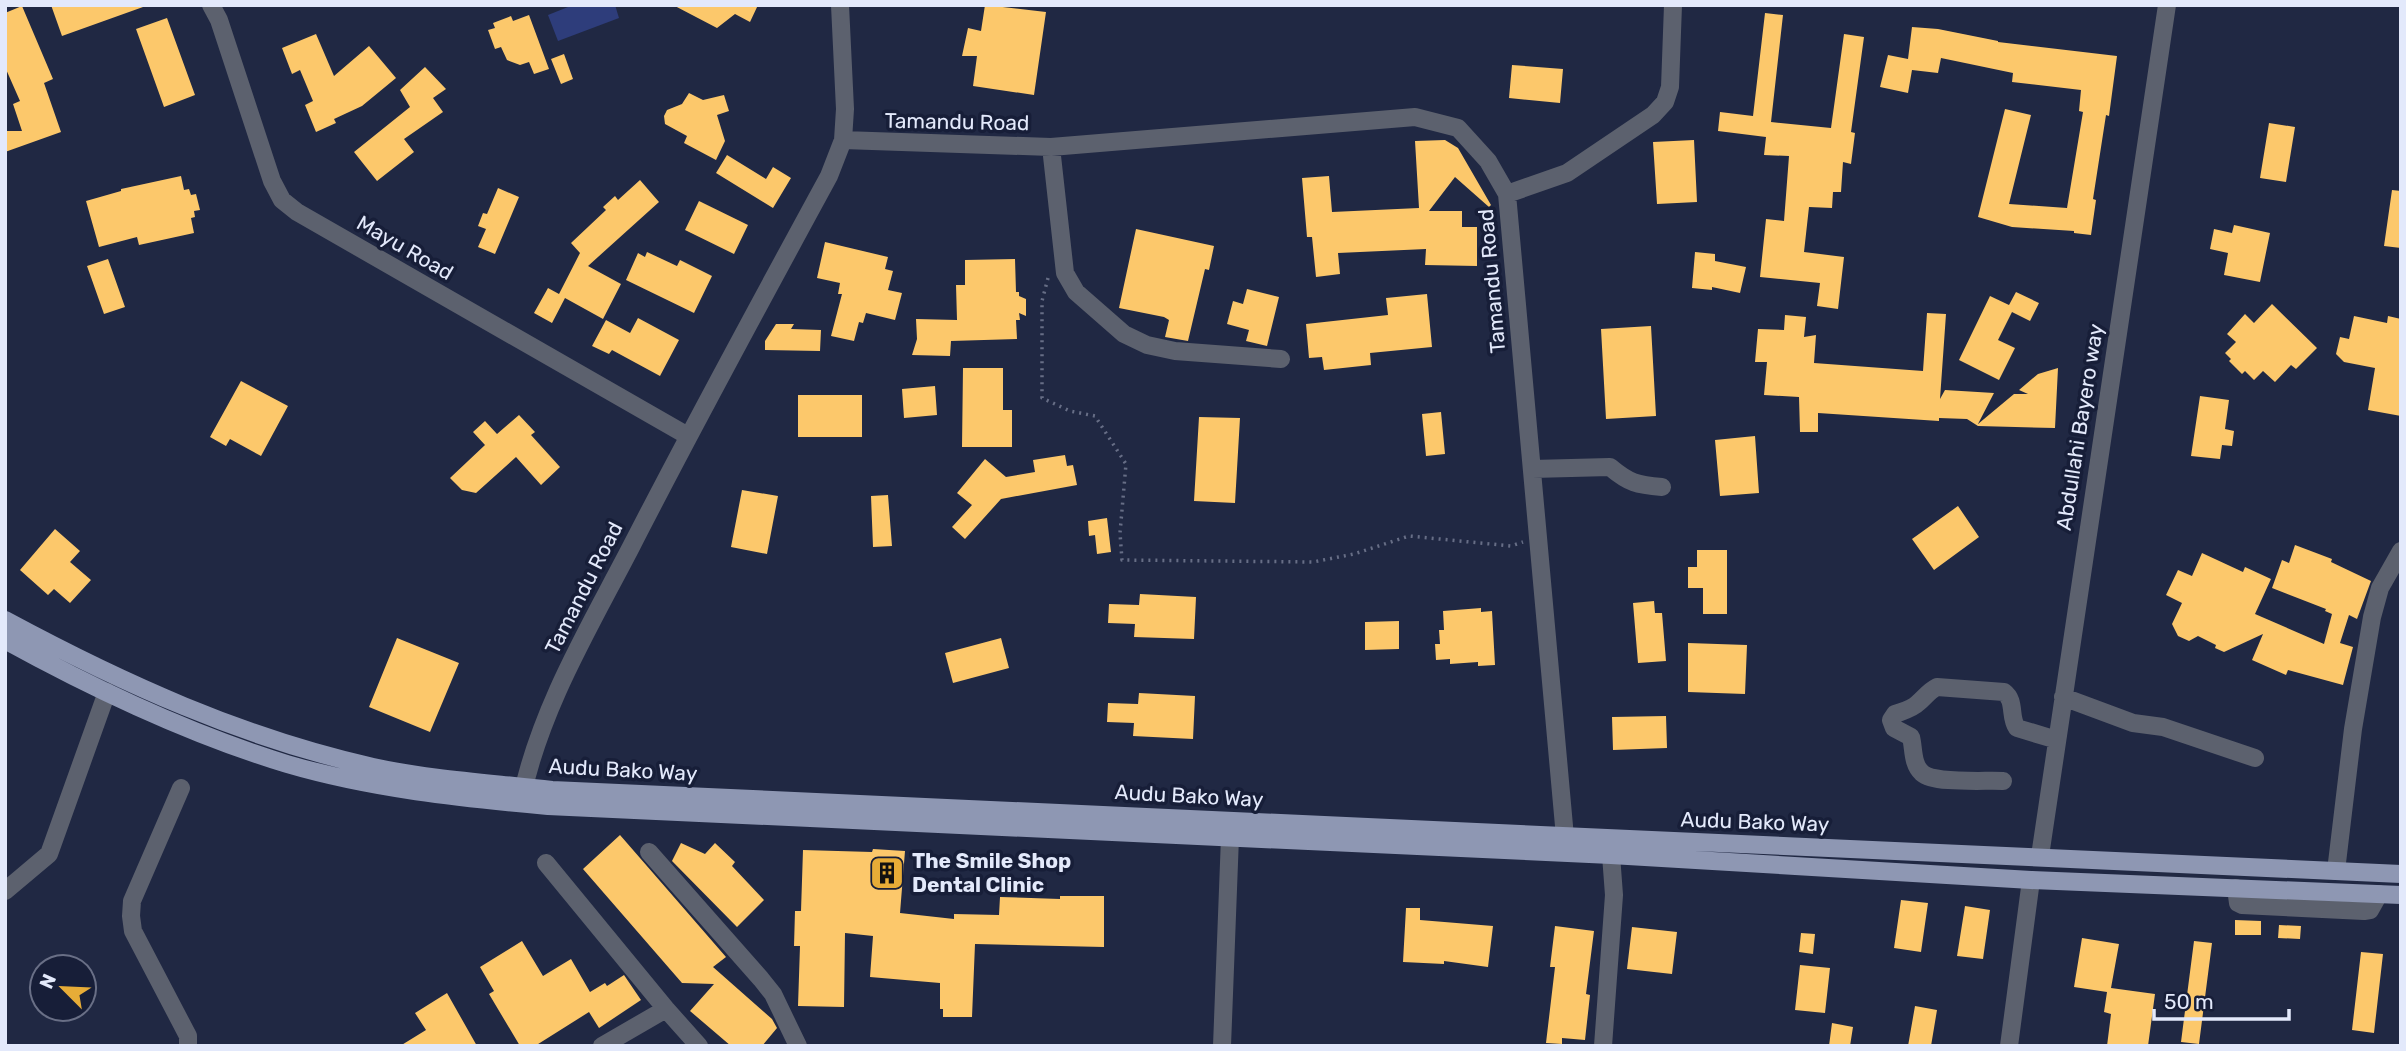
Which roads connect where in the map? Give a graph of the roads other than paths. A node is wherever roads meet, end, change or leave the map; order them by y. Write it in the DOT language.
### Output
graph roads {
  1 [pos="211,5"];
  2 [pos="840,5"];
  3 [pos="1674,5"];
  4 [pos="2167,5"];
  5 [pos="843,140"];
  6 [pos="1051,147"];
  7 [pos="1507,194"];
  8 [pos="1281,359"];
  9 [pos="688,436"];
  10 [pos="1532,469"];
  11 [pos="1661,487"];
  12 [pos="2401,551"];
  13 [pos="5,620"];
  14 [pos="5,640"];
  15 [pos="107,692"];
  16 [pos="2063,697"];
  17 [pos="2057,740"];
  18 [pos="2255,758"];
  19 [pos="2003,781"];
  20 [pos="181,788"];
  21 [pos="522,795"];
  22 [pos="1230,837"];
  23 [pos="1566,844"];
  24 [pos="649,852"];
  25 [pos="1611,855"];
  26 [pos="2040,856"];
  27 [pos="546,863"];
  28 [pos="2336,871"];
  29 [pos="2401,874"];
  30 [pos="2031,880"];
  31 [pos="5,891"];
  32 [pos="2401,895"];
  33 [pos="666,1009"];
  34 [pos="188,1046"];
  35 [pos="602,1046"];
  36 [pos="699,1046"];
  37 [pos="798,1046"];
  38 [pos="1222,1046"];
  39 [pos="1603,1046"];
  40 [pos="2009,1046"];
  1 -- 9 [label="street, Mayu Road"];
  2 -- 5 [label="street, Tamandu Road"];
  3 -- 7 [label="street"];
  4 -- 16 [label="street, Abdullahi Bayero way"];
  5 -- 6 [label="street, Tamandu Road"];
  5 -- 9 [label="street, Tamandu Road"];
  6 -- 7 [label="street, Tamandu Road"];
  6 -- 8 [label="street"];
  7 -- 10 [label="street, Tamandu Road"];
  9 -- 21 [label="street, Tamandu Road"];
  10 -- 11 [label="street"];
  10 -- 23 [label="street, Tamandu Road"];
  12 -- 28 [label="street"];
  13 -- 21 [label="main road, Audu Bako Way"];
  14 -- 15 [label="main road, Audu Bako Way"];
  15 -- 21 [label="main road, Audu Bako Way"];
  15 -- 31 [label="street"];
  16 -- 17 [label="street, Abdullahi Bayero way"];
  16 -- 18 [label="street"];
  17 -- 19 [label="street"];
  17 -- 26 [label="street, Abdullahi Bayero way"];
  20 -- 34 [label="street"];
  21 -- 22 [label="main road, Audu Bako Way"];
  21 -- 23 [label="main road, Audu Bako Way"];
  22 -- 23 [label="main road, Audu Bako Way"];
  22 -- 38 [label="street"];
  23 -- 25 [label="main road, Audu Bako Way"];
  23 -- 26 [label="main road, Audu Bako Way"];
  24 -- 37 [label="street"];
  25 -- 30 [label="main road, Audu Bako Way"];
  25 -- 39 [label="street"];
  26 -- 28 [label="main road, Audu Bako Way"];
  27 -- 33 [label="street"];
  28 -- 29 [label="main road, Audu Bako Way"];
  30 -- 32 [label="main road, Audu Bako Way"];
  30 -- 40 [label="street"];
  33 -- 35 [label="street"];
  33 -- 36 [label="street"];
}
